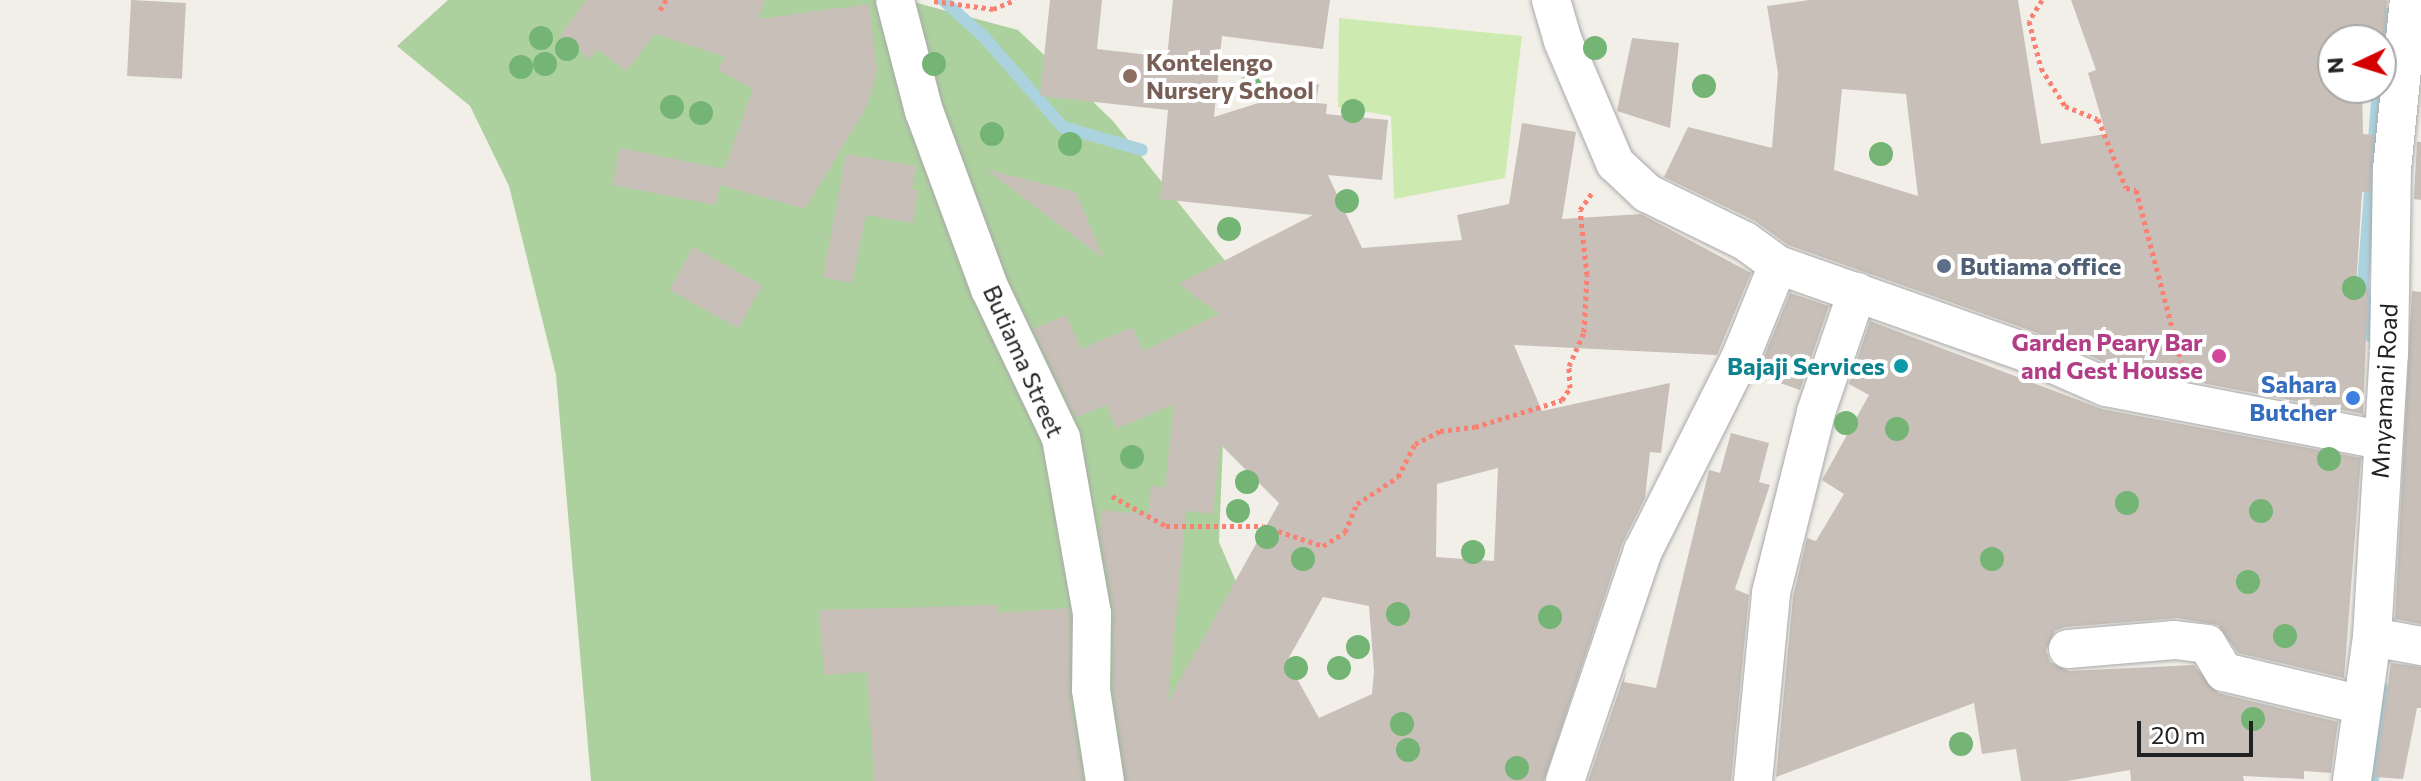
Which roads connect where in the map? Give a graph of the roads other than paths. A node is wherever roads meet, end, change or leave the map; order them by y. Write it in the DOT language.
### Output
graph roads {
  1 [pos="895,0"];
  2 [pos="1551,0"];
  3 [pos="2409,0"];
  4 [pos="1778,265"];
  5 [pos="1857,292"];
  6 [pos="2405,354"];
  7 [pos="2381,440"];
  8 [pos="2372,637"];
  9 [pos="2421,646"];
  10 [pos="2068,649"];
  11 [pos="2362,705"];
  12 [pos="1105,781"];
  13 [pos="1565,781"];
  14 [pos="1753,781"];
  15 [pos="2352,781"];
  1 -- 12 [label="street, Butiama Street"];
  2 -- 4 [label="street"];
  3 -- 6 [label="street, Mnyamani Road"];
  4 -- 5 [label="street"];
  4 -- 13 [label="street"];
  5 -- 7 [label="street"];
  5 -- 14 [label="street"];
  6 -- 7 [label="street, Mnyamani Road"];
  7 -- 8 [label="street, Mnyamani Road"];
  8 -- 9 [label="street"];
  8 -- 11 [label="street, Mnyamani Road"];
  10 -- 11 [label="street"];
  11 -- 15 [label="street, Mnyamani Road"];
}
